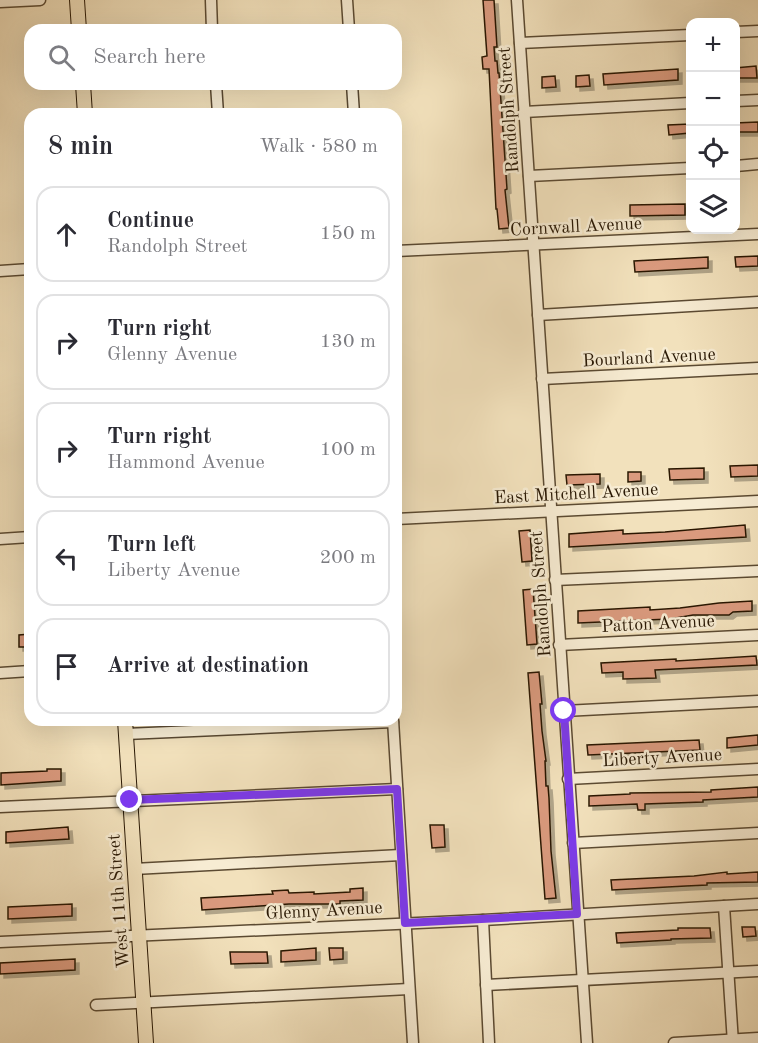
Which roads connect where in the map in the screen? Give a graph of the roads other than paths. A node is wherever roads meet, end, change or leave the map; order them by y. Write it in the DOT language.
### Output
graph roads {
  1 [pos="40,0"];
  2 [pos="77,0"];
  3 [pos="211,0"];
  4 [pos="347,0"];
  5 [pos="517,0"];
  6 [pos="0,2"];
  7 [pos="79,24"];
  8 [pos="212,24"];
  9 [pos="349,24"];
  10 [pos="758,31"];
  11 [pos="740,32"];
  12 [pos="686,34"];
  13 [pos="520,43"];
  14 [pos="83,90"];
  15 [pos="216,90"];
  16 [pos="352,90"];
  17 [pos="758,100"];
  18 [pos="740,101"];
  19 [pos="686,103"];
  20 [pos="85,108"];
  21 [pos="218,108"];
  22 [pos="354,108"];
  23 [pos="524,112"];
  24 [pos="758,164"];
  25 [pos="740,166"];
  26 [pos="686,168"];
  27 [pos="529,176"];
  28 [pos="758,234"];
  29 [pos="533,245"];
  30 [pos="402,252"];
  31 [pos="24,269"];
  32 [pos="0,271"];
  33 [pos="758,302"];
  34 [pos="538,315"];
  35 [pos="758,368"];
  36 [pos="542,379"];
  37 [pos="758,501"];
  38 [pos="551,511"];
  39 [pos="402,519"];
  40 [pos="24,537"];
  41 [pos="0,538"];
  42 [pos="758,571"];
  43 [pos="555,580"];
  44 [pos="758,634"];
  45 [pos="559,645"];
  46 [pos="24,672"];
  47 [pos="0,673"];
  48 [pos="758,700"];
  49 [pos="564,711"];
  50 [pos="170,726"];
  51 [pos="393,726"];
  52 [pos="125,727"];
  53 [pos="758,769"];
  54 [pos="568,778"];
  55 [pos="397,789"];
  56 [pos="130,800"];
  57 [pos="0,807"];
  58 [pos="758,833"];
  59 [pos="573,843"];
  60 [pos="401,855"];
  61 [pos="134,868"];
  62 [pos="758,904"];
  63 [pos="724,906"];
  64 [pos="577,914"];
  65 [pos="483,920"];
  66 [pos="405,923"];
  67 [pos="138,935"];
  68 [pos="0,942"];
  69 [pos="758,971"];
  70 [pos="729,973"];
  71 [pos="582,979"];
  72 [pos="486,985"];
  73 [pos="409,990"];
  74 [pos="143,1003"];
  75 [pos="96,1005"];
  76 [pos="758,1038"];
  77 [pos="733,1041"];
  78 [pos="146,1043"];
  79 [pos="412,1043"];
  80 [pos="489,1043"];
  81 [pos="587,1043"];
  82 [pos="674,1043"];
  1 -- 6 [label="street"];
  2 -- 7 [label="main road"];
  3 -- 8 [label="street"];
  4 -- 9 [label="street"];
  5 -- 13 [label="street, Randolph Street"];
  10 -- 11 [label="street"];
  12 -- 13 [label="street"];
  13 -- 23 [label="street, Randolph Street"];
  14 -- 20 [label="main road"];
  15 -- 21 [label="street"];
  16 -- 22 [label="street"];
  17 -- 18 [label="street"];
  19 -- 23 [label="street"];
  23 -- 27 [label="street, Randolph Street"];
  24 -- 25 [label="street"];
  26 -- 27 [label="street"];
  27 -- 29 [label="street, Randolph Street"];
  28 -- 29 [label="street, Cornwall Avenue"];
  29 -- 30 [label="street, Cornwall Avenue"];
  29 -- 34 [label="street, Randolph Street"];
  31 -- 32 [label="street"];
  33 -- 34 [label="street"];
  34 -- 36 [label="street, Randolph Street"];
  35 -- 36 [label="street, Bourland Avenue"];
  36 -- 38 [label="street, Randolph Street"];
  37 -- 38 [label="street, East Mitchell Avenue"];
  38 -- 39 [label="street, East Mitchell Avenue"];
  38 -- 43 [label="street, Randolph Street"];
  40 -- 41 [label="street"];
  42 -- 43 [label="street"];
  43 -- 45 [label="street, Randolph Street"];
  44 -- 45 [label="street, Patton Avenue"];
  45 -- 49 [label="street, Randolph Street"];
  46 -- 47 [label="street"];
  48 -- 49 [label="street"];
  49 -- 54 [label="street, Randolph Street"];
  50 -- 52 [label="street"];
  51 -- 55 [label="street"];
  52 -- 56 [label="main road, West 11th Street"];
  53 -- 54 [label="street, Liberty Avenue"];
  54 -- 59 [label="street, Randolph Street"];
  55 -- 56 [label="street"];
  55 -- 60 [label="street"];
  56 -- 57 [label="street"];
  56 -- 61 [label="main road, West 11th Street"];
  58 -- 59 [label="street"];
  59 -- 64 [label="street, Randolph Street"];
  60 -- 61 [label="street"];
  60 -- 66 [label="street"];
  61 -- 67 [label="main road, West 11th Street"];
  62 -- 63 [label="street, Glenny Avenue"];
  63 -- 64 [label="street, Glenny Avenue"];
  63 -- 70 [label="street"];
  64 -- 65 [label="street, Glenny Avenue"];
  64 -- 71 [label="street, Randolph Street"];
  65 -- 66 [label="street, Glenny Avenue"];
  65 -- 72 [label="street"];
  66 -- 67 [label="street, Glenny Avenue"];
  66 -- 73 [label="street"];
  67 -- 68 [label="street, Glenny Avenue"];
  67 -- 74 [label="main road, West 11th Street"];
  69 -- 70 [label="street"];
  70 -- 71 [label="street"];
  70 -- 77 [label="street"];
  71 -- 72 [label="street"];
  71 -- 81 [label="street, Randolph Street"];
  72 -- 80 [label="street"];
  73 -- 74 [label="street"];
  73 -- 79 [label="street"];
  74 -- 75 [label="street"];
  74 -- 78 [label="main road, West 11th Street"];
  76 -- 77 [label="street"];
  77 -- 82 [label="street"];
}
